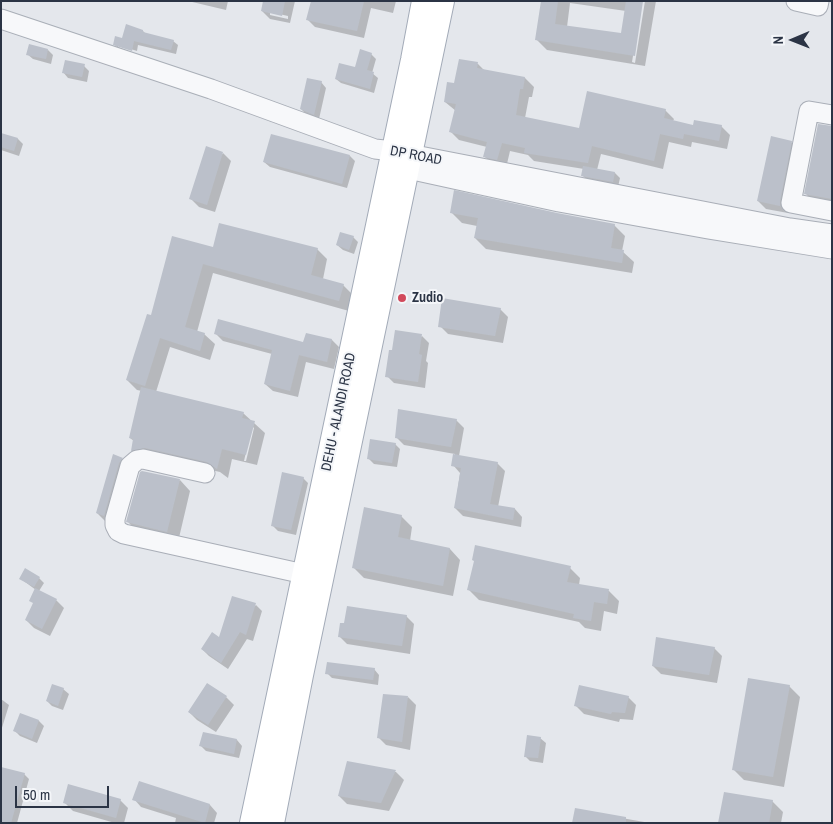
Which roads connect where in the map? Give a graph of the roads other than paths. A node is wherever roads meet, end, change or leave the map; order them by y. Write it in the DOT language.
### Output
graph roads {
  1 [pos="424,1"];
  2 [pos="442,1"];
  3 [pos="796,1"];
  4 [pos="820,1"];
  5 [pos="832,3"];
  6 [pos="1,19"];
  7 [pos="832,115"];
  8 [pos="396,157"];
  9 [pos="832,211"];
  10 [pos="832,234"];
  11 [pos="806,238"];
  12 [pos="832,249"];
  13 [pos="206,473"];
  14 [pos="304,574"];
  15 [pos="252,823"];
  16 [pos="272,823"];
  1 -- 8 [label="main road, DEHU - ALANDI ROAD"];
  2 -- 8 [label="main road, DEHU - ALANDI ROAD"];
  3 -- 4 [label="street"];
  4 -- 5 [label="street"];
  6 -- 8 [label="street, DP ROAD"];
  7 -- 9 [label="street"];
  8 -- 11 [label="street, DP ROAD"];
  8 -- 14 [label="main road, DEHU - ALANDI ROAD"];
  8 -- 16 [label="main road, DEHU - ALANDI ROAD"];
  10 -- 11 [label="street, DP ROAD"];
  11 -- 12 [label="street, DP ROAD"];
  13 -- 14 [label="street"];
  14 -- 15 [label="main road, DEHU - ALANDI ROAD"];
}
